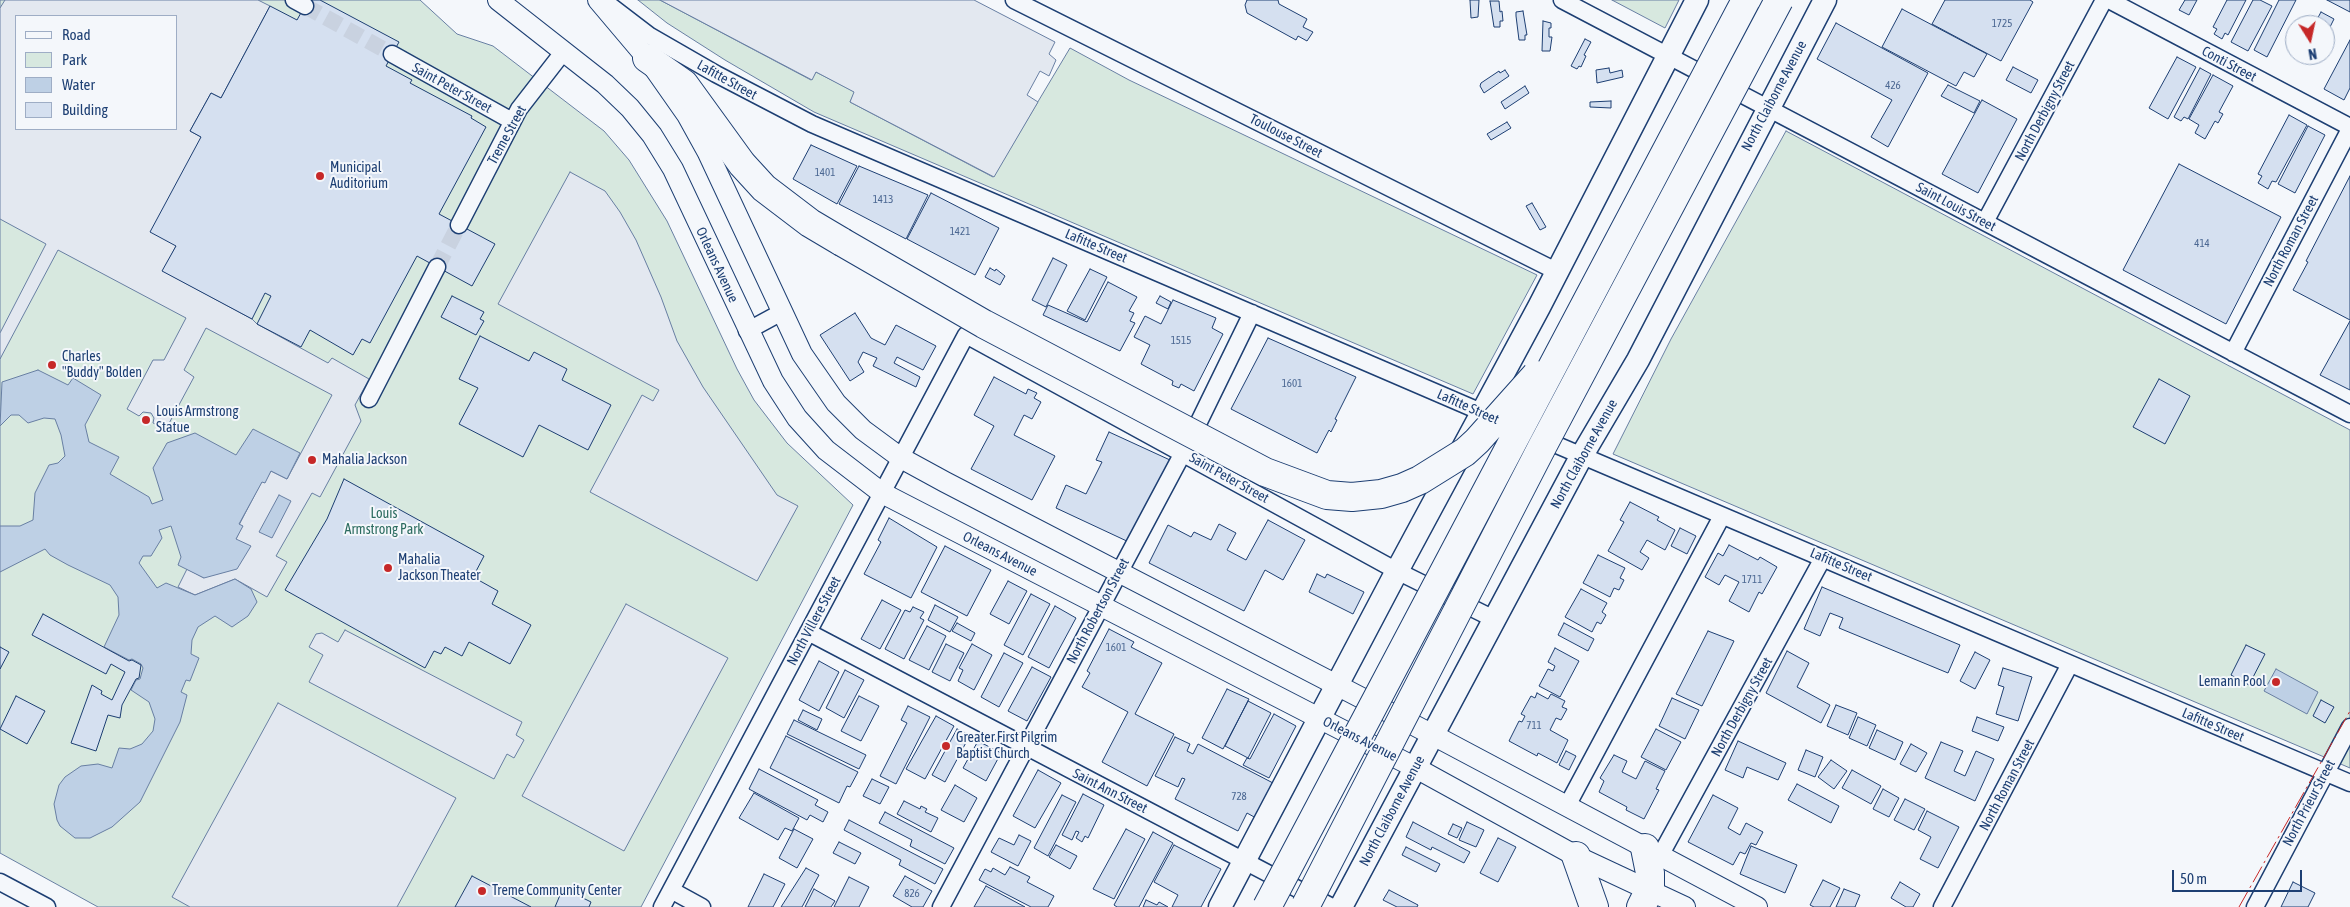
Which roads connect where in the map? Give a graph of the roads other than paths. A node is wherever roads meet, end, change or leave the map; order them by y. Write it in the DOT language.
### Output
graph roads {
  1 [pos="498,0"];
  2 [pos="598,0"];
  3 [pos="602,0"];
  4 [pos="1014,0"];
  5 [pos="1562,0"];
  6 [pos="1697,0"];
  7 [pos="1746,0"];
  8 [pos="1779,0"];
  9 [pos="1825,0"];
  10 [pos="2104,0"];
  11 [pos="2109,0"];
  12 [pos="564,51"];
  13 [pos="392,54"];
  14 [pos="1667,55"];
  15 [pos="647,58"];
  16 [pos="1767,108"];
  17 [pos="512,121"];
  18 [pos="2350,128"];
  19 [pos="1985,222"];
  20 [pos="459,225"];
  21 [pos="437,267"];
  22 [pos="1558,272"];
  23 [pos="782,312"];
  24 [pos="1252,313"];
  25 [pos="747,331"];
  26 [pos="966,335"];
  27 [pos="1564,344"];
  28 [pos="2233,353"];
  29 [pos="369,399"];
  30 [pos="1483,413"];
  31 [pos="2350,414"];
  32 [pos="1184,452"];
  33 [pos="1581,457"];
  34 [pos="901,458"];
  35 [pos="882,493"];
  36 [pos="1722,516"];
  37 [pos="1823,558"];
  38 [pos="1397,571"];
  39 [pos="1119,572"];
  40 [pos="1101,606"];
  41 [pos="1494,618"];
  42 [pos="808,632"];
  43 [pos="2070,664"];
  44 [pos="1337,685"];
  45 [pos="1320,719"];
  46 [pos="2350,727"];
  47 [pos="1433,735"];
  48 [pos="1025,747"];
  49 [pos="1416,768"];
  50 [pos="2325,772"];
  51 [pos="2350,783"];
  52 [pos="1567,806"];
  53 [pos="1652,852"];
  54 [pos="1576,856"];
  55 [pos="1245,860"];
  56 [pos="0,882"];
  57 [pos="671,890"];
  58 [pos="1646,898"];
  59 [pos="1312,906"];
  60 [pos="47,907"];
  61 [pos="662,907"];
  62 [pos="702,907"];
  63 [pos="941,907"];
  64 [pos="1220,907"];
  65 [pos="1267,907"];
  66 [pos="1341,907"];
  67 [pos="1594,907"];
  68 [pos="1685,907"];
  69 [pos="1757,907"];
  70 [pos="1942,907"];
  71 [pos="2255,907"];
  1 -- 12 [label="street, Orleans Avenue"];
  2 -- 15 [label="street"];
  3 -- 24 [label="street, Lafitte Street"];
  4 -- 22 [label="street, Toulouse Street"];
  5 -- 14 [label="street, Saint Louis Street"];
  6 -- 14 [label="main road"];
  7 -- 27 [label="highway, bridge"];
  8 -- 59 [label="highway, bridge"];
  9 -- 16 [label="main road, North Claiborne Avenue"];
  10 -- 19 [label="street, North Derbigny Street"];
  11 -- 18 [label="street, Conti Street"];
  12 -- 17 [label="street, Treme Street"];
  12 -- 25 [label="street, Orleans Avenue"];
  13 -- 17 [label="street, Saint Peter Street"];
  14 -- 16 [label="street, Saint Louis Street"];
  14 -- 22 [label="main road"];
  15 -- 23 [label="street"];
  15 -- 27 [label="highway, bridge"];
  16 -- 19 [label="street, Saint Louis Street"];
  16 -- 33 [label="main road, North Claiborne Avenue"];
  17 -- 20 [label="street, Treme Street"];
  18 -- 28 [label="street, North Roman Street"];
  19 -- 28 [label="street, Saint Louis Street"];
  21 -- 29 [label="street"];
  22 -- 30 [label="main road"];
  23 -- 25 [label="street"];
  23 -- 34 [label="street"];
  24 -- 30 [label="street, Lafitte Street"];
  24 -- 32 [label="street, North Robertson Street"];
  25 -- 35 [label="street, Orleans Avenue"];
  26 -- 32 [label="street, Saint Peter Street"];
  26 -- 34 [label="street, North Villere Street"];
  27 -- 65 [label="highway, bridge"];
  28 -- 31 [label="street, Saint Louis Street"];
  30 -- 33 [label="street, Lafitte Street"];
  30 -- 38 [label="main road"];
  32 -- 38 [label="street, Saint Peter Street"];
  32 -- 39 [label="street, North Robertson Street"];
  33 -- 36 [label="street, Lafitte Street"];
  33 -- 41 [label="main road, North Claiborne Avenue"];
  34 -- 35 [label="street, North Villere Street"];
  34 -- 39 [label="street"];
  35 -- 40 [label="street, Orleans Avenue"];
  35 -- 42 [label="street, North Villere Street"];
  36 -- 37 [label="street, Lafitte Street"];
  36 -- 52 [label="street"];
  37 -- 43 [label="street, Lafitte Street"];
  37 -- 53 [label="street, North Derbigny Street"];
  38 -- 41 [label="street, Saint Peter Street"];
  38 -- 44 [label="main road"];
  39 -- 40 [label="street, North Robertson Street"];
  39 -- 44 [label="street"];
  40 -- 45 [label="street, Orleans Avenue"];
  40 -- 48 [label="street, North Robertson Street"];
  41 -- 47 [label="main road, North Claiborne Avenue"];
  42 -- 48 [label="street, Saint Ann Street"];
  42 -- 57 [label="street, North Villere Street"];
  43 -- 50 [label="street, Lafitte Street"];
  43 -- 70 [label="street, North Roman Street"];
  44 -- 45 [label="main road"];
  44 -- 47 [label="street"];
  45 -- 49 [label="street, Orleans Avenue"];
  45 -- 55 [label="main road"];
  46 -- 50 [label="street, North Prieur Street"];
  47 -- 49 [label="main road, North Claiborne Avenue"];
  47 -- 52 [label="street"];
  48 -- 55 [label="street, Saint Ann Street"];
  48 -- 63 [label="street, North Robertson Street"];
  49 -- 54 [label="street, Orleans Avenue"];
  49 -- 66 [label="main road, North Claiborne Avenue"];
  50 -- 51 [label="street, Lafitte Street"];
  50 -- 71 [label="street, North Prieur Street"];
  52 -- 53 [label="street"];
  53 -- 58 [label="highway"];
  53 -- 69 [label="street"];
  54 -- 58 [label="street, Orleans Avenue"];
  54 -- 67 [label="highway"];
  55 -- 59 [label="street, Saint Ann Street"];
  55 -- 64 [label="main road"];
  56 -- 60 [label="street"];
  57 -- 61 [label="street, North Villere Street"];
  57 -- 62 [label="street"];
  58 -- 68 [label="street, Orleans Avenue"];
}
